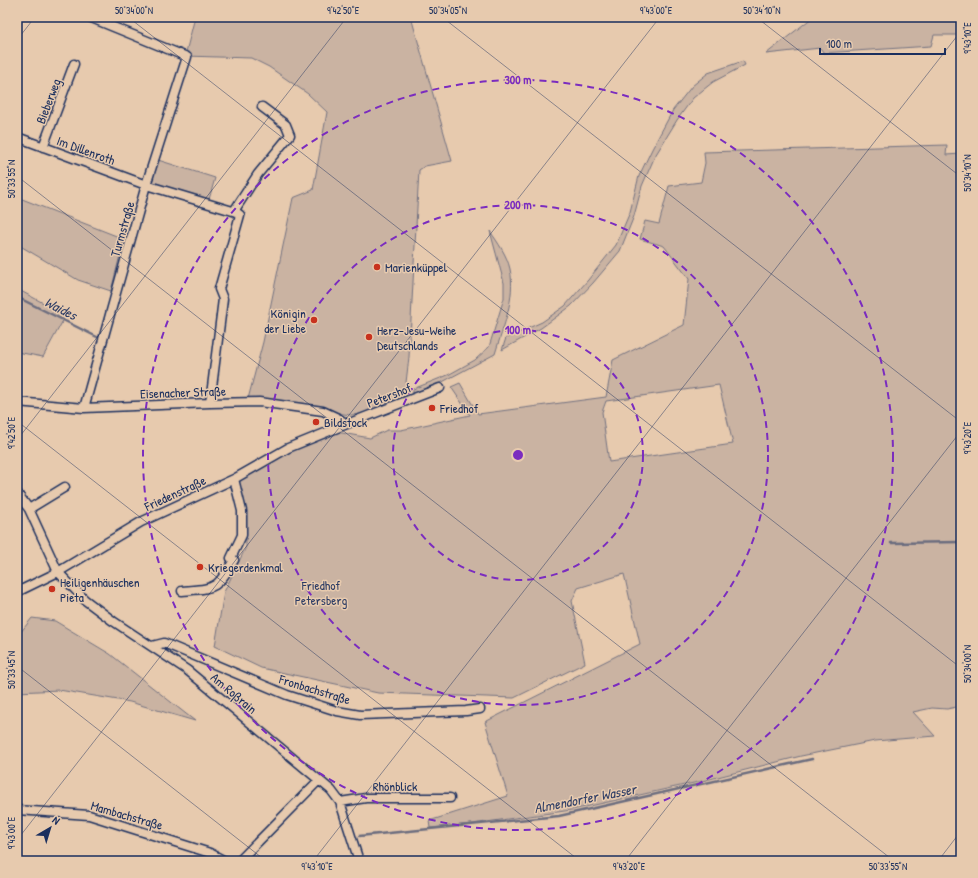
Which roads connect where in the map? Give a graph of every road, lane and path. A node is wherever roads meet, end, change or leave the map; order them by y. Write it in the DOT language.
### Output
graph roads {
  1 [pos="89,17"];
  2 [pos="74,64"];
  3 [pos="262,107"];
  4 [pos="17,137"];
  5 [pos="43,147"];
  6 [pos="146,185"];
  7 [pos="236,212"];
  8 [pos="440,388"];
  9 [pos="17,402"];
  10 [pos="210,403"];
  11 [pos="84,408"];
  12 [pos="347,424"];
  13 [pos="234,480"];
  14 [pos="64,487"];
  15 [pos="17,493"];
  16 [pos="29,509"];
  17 [pos="58,572"];
  18 [pos="182,591"];
  19 [pos="17,592"];
  20 [pos="152,646"];
  21 [pos="480,709"];
  22 [pos="319,780"];
  23 [pos="450,798"];
  24 [pos="340,802"];
  25 [pos="17,810"];
  26 [pos="225,861"];
  27 [pos="238,861"];
  28 [pos="360,861"];
  1 -- 6 [label="street, Turmstraße"];
  2 -- 5 [label="street, Bieberweg"];
  3 -- 7 [label="street"];
  4 -- 5 [label="street, Im Dillenroth"];
  5 -- 6 [label="street, Im Dillenroth"];
  6 -- 7 [label="street"];
  6 -- 11 [label="street, Turmstraße"];
  7 -- 10 [label="street"];
  8 -- 12 [label="street, Petershof"];
  9 -- 11 [label="street, Eisenacher Straße"];
  10 -- 11 [label="street, Eisenacher Straße"];
  10 -- 12 [label="street, Eisenacher Straße"];
  12 -- 13 [label="street, Friedenstraße"];
  13 -- 17 [label="street, Friedenstraße"];
  13 -- 18 [label="street"];
  14 -- 16 [label="street"];
  15 -- 16 [label="street, Am Roßrain"];
  16 -- 17 [label="street, Am Roßrain"];
  17 -- 19 [label="street, Friedenstraße"];
  17 -- 20 [label="street, Am Roßrain"];
  20 -- 21 [label="street, Fronbachstraße"];
  20 -- 22 [label="street, Am Roßrain"];
  22 -- 24 [label="street, Am Roßrain"];
  22 -- 27 [label="street"];
  23 -- 24 [label="street, Rhönblick"];
  24 -- 28 [label="street, Am Roßrain"];
  25 -- 26 [label="street, Mambachstraße"];
}
